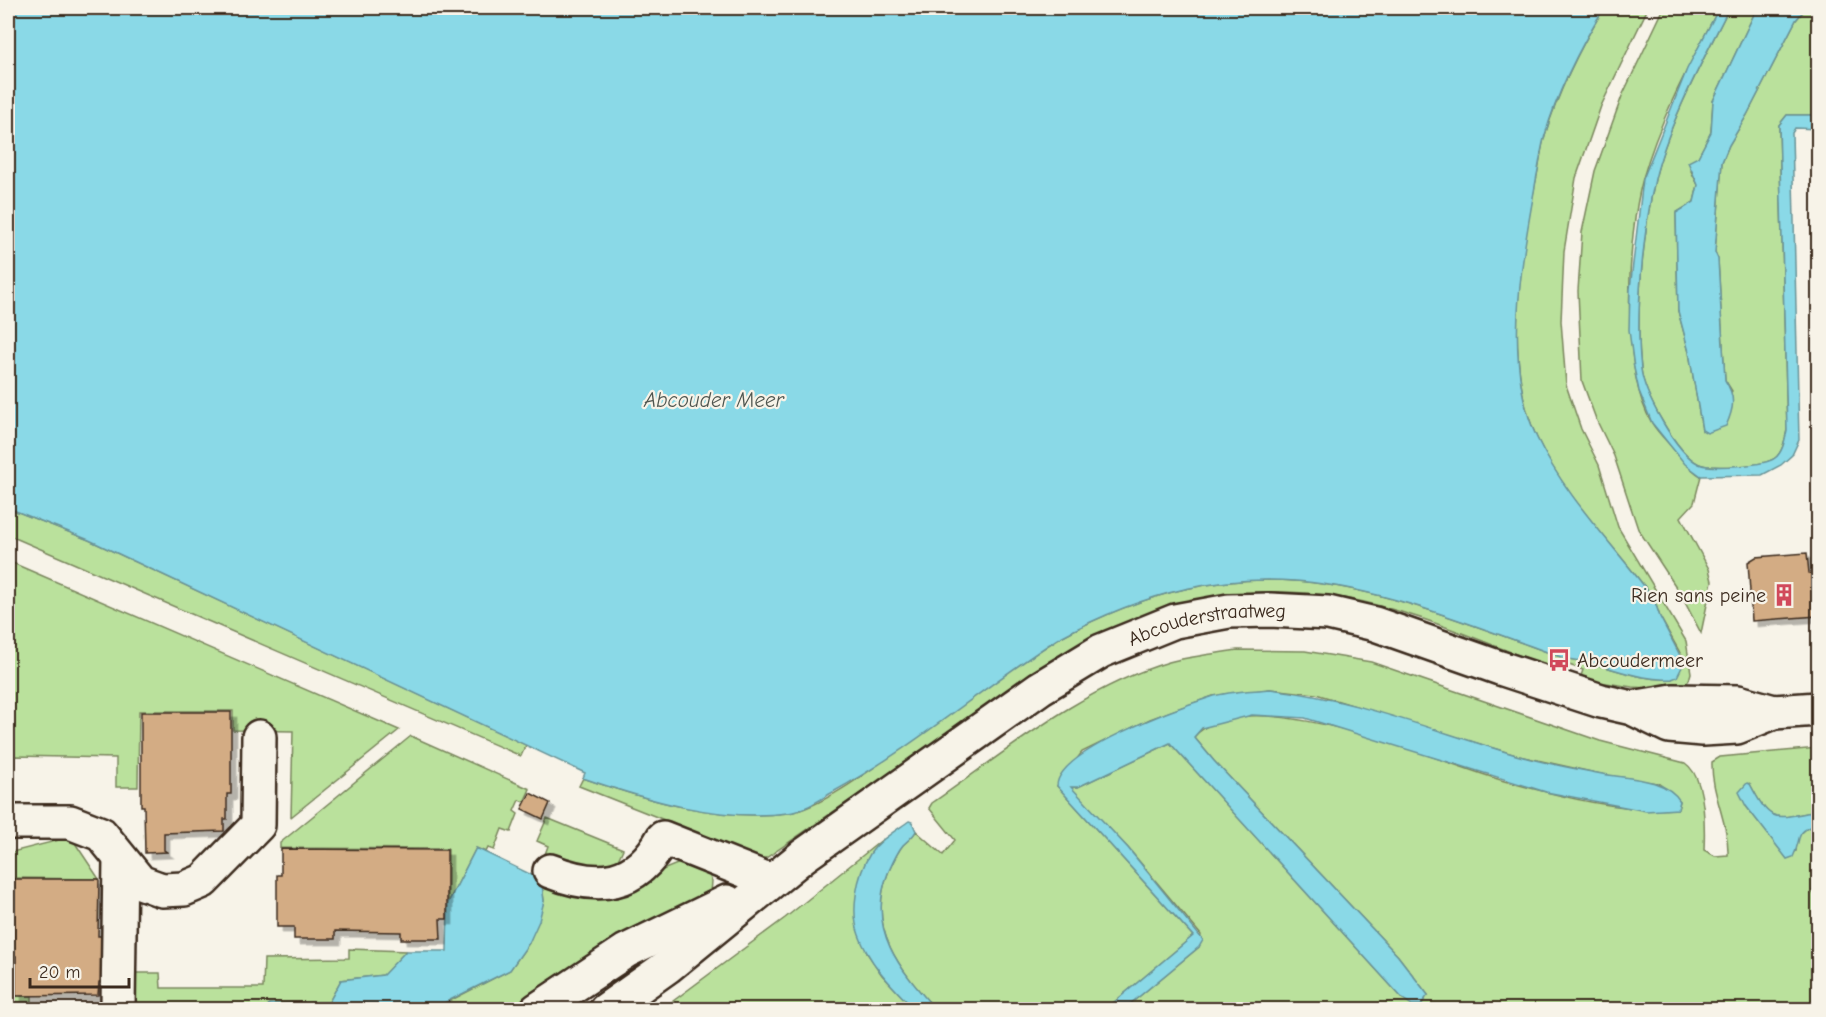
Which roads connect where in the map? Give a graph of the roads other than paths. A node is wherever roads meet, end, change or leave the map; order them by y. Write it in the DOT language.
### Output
graph roads {
  1 [pos="1818,709"];
  2 [pos="259,737"];
  3 [pos="8,822"];
  4 [pos="120,858"];
  5 [pos="550,871"];
  6 [pos="771,881"];
  7 [pos="118,1007"];
  8 [pos="537,1010"];
  9 [pos="606,1010"];
  1 -- 6 [label="street, Abcouderstraatweg"];
  2 -- 4 [label="street"];
  3 -- 4 [label="street"];
  4 -- 7 [label="street"];
  5 -- 6 [label="street"];
  6 -- 8 [label="street"];
  6 -- 9 [label="street"];
}
